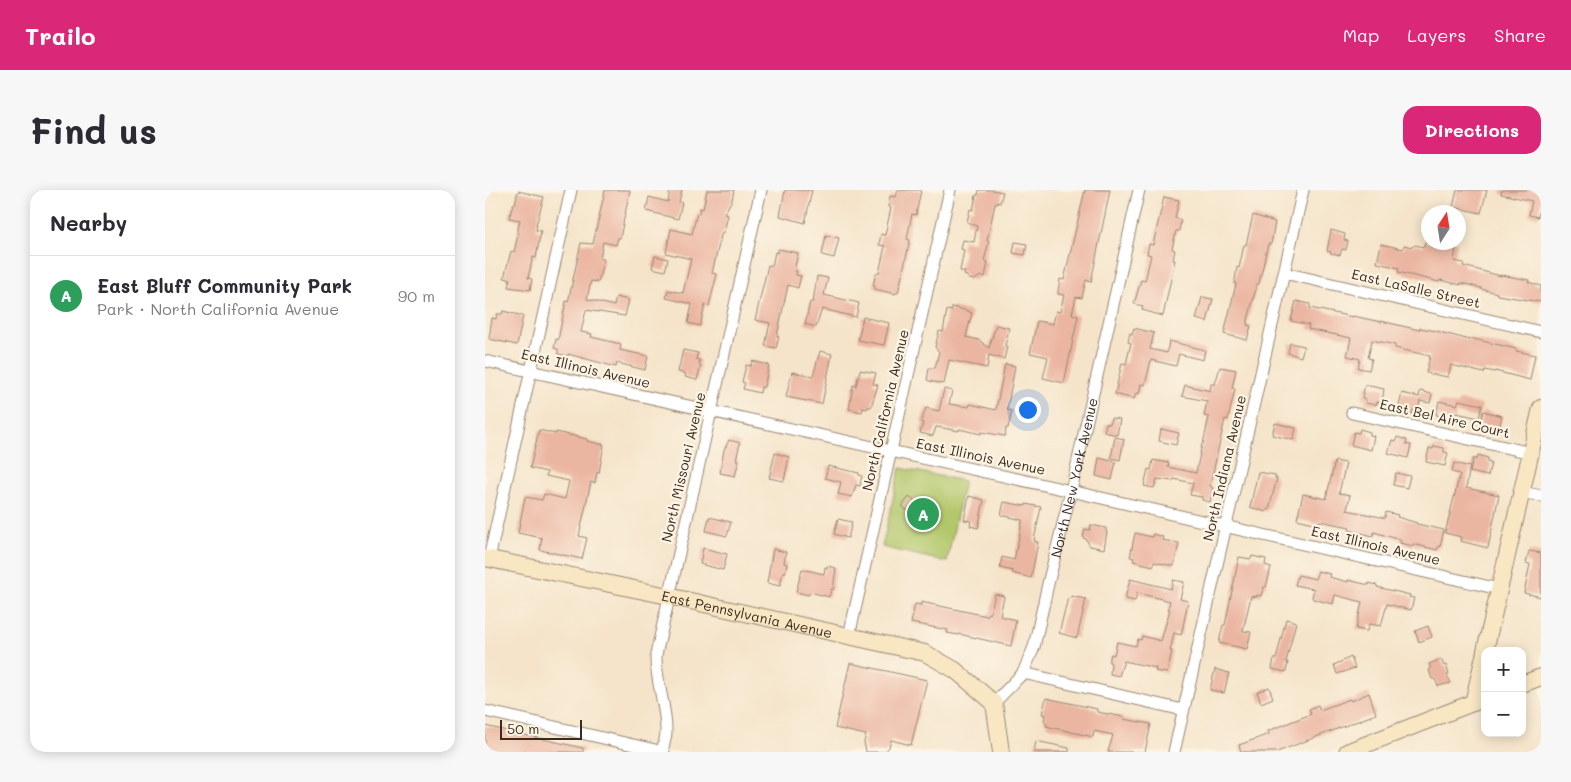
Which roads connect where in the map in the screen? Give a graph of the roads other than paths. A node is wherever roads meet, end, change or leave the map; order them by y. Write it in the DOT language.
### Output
graph roads {
  1 [pos="571,190"];
  2 [pos="761,190"];
  3 [pos="950,190"];
  4 [pos="1139,190"];
  5 [pos="1303,190"];
  6 [pos="1284,273"];
  7 [pos="1541,332"];
  8 [pos="485,361"];
  9 [pos="530,371"];
  10 [pos="1541,408"];
  11 [pos="711,412"];
  12 [pos="1352,413"];
  13 [pos="891,452"];
  14 [pos="1531,453"];
  15 [pos="1071,491"];
  16 [pos="1522,492"];
  17 [pos="1541,496"];
  18 [pos="1226,526"];
  19 [pos="487,558"];
  20 [pos="1499,589"];
  21 [pos="669,596"];
  22 [pos="849,636"];
  23 [pos="1487,647"];
  24 [pos="1023,673"];
  25 [pos="1481,686"];
  26 [pos="1479,700"];
  27 [pos="994,703"];
  28 [pos="1183,710"];
  29 [pos="485,711"];
  30 [pos="663,752"];
  31 [pos="1001,752"];
  32 [pos="1174,752"];
  33 [pos="1347,752"];
  1 -- 9 [label="street"];
  2 -- 11 [label="street, North Missouri Avenue"];
  3 -- 13 [label="street, North California Avenue"];
  4 -- 15 [label="street, North New York Avenue"];
  5 -- 6 [label="street, North Indiana Avenue"];
  6 -- 7 [label="street, East LaSalle Street"];
  6 -- 18 [label="street, North Indiana Avenue"];
  8 -- 9 [label="street, East Illinois Avenue"];
  9 -- 11 [label="street, East Illinois Avenue"];
  9 -- 19 [label="street"];
  10 -- 14 [label="street"];
  11 -- 13 [label="street, East Illinois Avenue"];
  11 -- 21 [label="street, North Missouri Avenue"];
  12 -- 14 [label="street, East Bel Aire Court"];
  13 -- 15 [label="street, East Illinois Avenue"];
  13 -- 22 [label="street, North California Avenue"];
  14 -- 16 [label="street"];
  15 -- 18 [label="street, East Illinois Avenue"];
  15 -- 24 [label="street, North New York Avenue"];
  16 -- 17 [label="street"];
  16 -- 20 [label="street"];
  18 -- 20 [label="street, East Illinois Avenue"];
  18 -- 28 [label="street, North Indiana Avenue"];
  19 -- 21 [label="street, East Pennsylvania Avenue"];
  20 -- 23 [label="street"];
  21 -- 22 [label="street, East Pennsylvania Avenue"];
  21 -- 30 [label="street, North Missouri Avenue"];
  22 -- 27 [label="street, East Pennsylvania Avenue"];
  24 -- 27 [label="street, North New York Avenue"];
  24 -- 28 [label="street"];
  25 -- 26 [label="street"];
  26 -- 33 [label="street"];
  27 -- 31 [label="street"];
  28 -- 32 [label="street, North Indiana Avenue"];
  29 -- 30 [label="street"];
}
